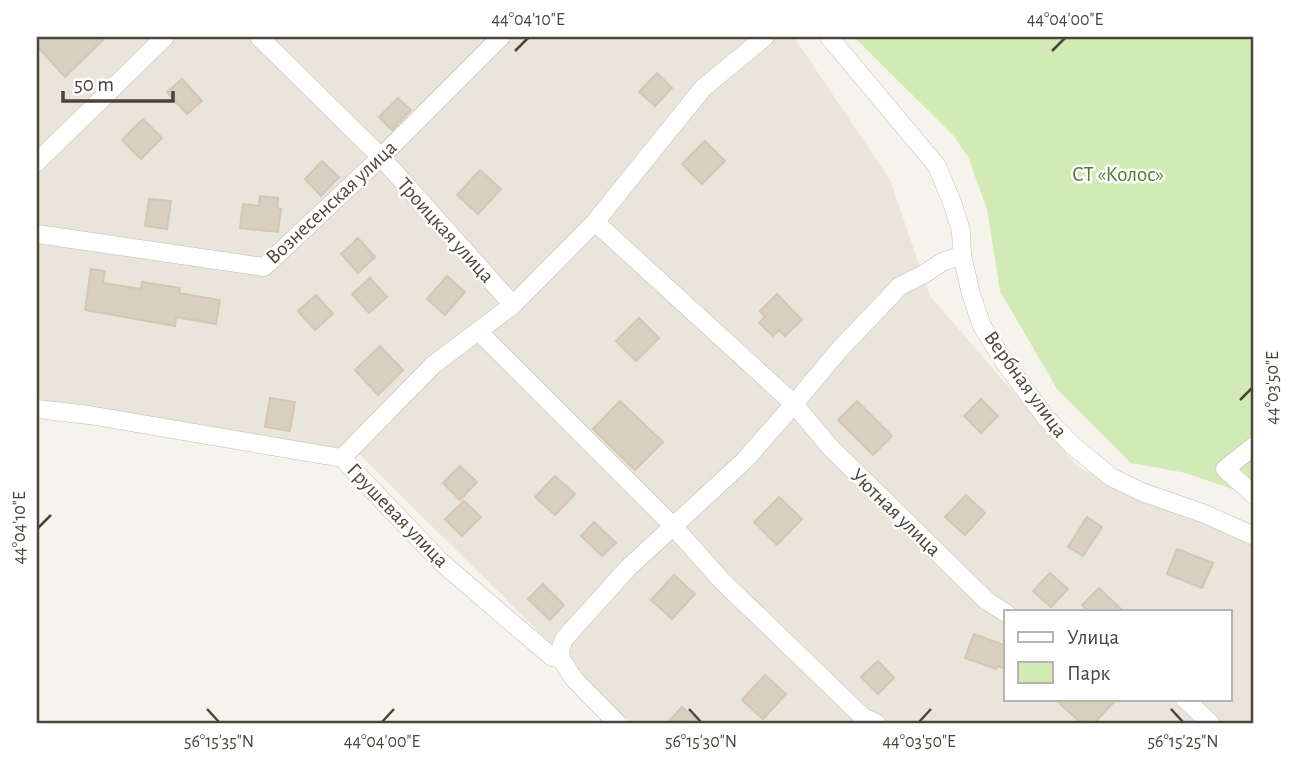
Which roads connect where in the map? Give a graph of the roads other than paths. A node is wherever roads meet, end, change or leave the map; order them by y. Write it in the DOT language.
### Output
graph roads {
  1 [pos="165,37"];
  2 [pos="259,37"];
  3 [pos="502,37"];
  4 [pos="765,37"];
  5 [pos="829,37"];
  6 [pos="382,157"];
  7 [pos="37,162"];
  8 [pos="595,222"];
  9 [pos="37,234"];
  10 [pos="962,255"];
  11 [pos="513,305"];
  12 [pos="479,331"];
  13 [pos="794,404"];
  14 [pos="37,409"];
  15 [pos="1254,446"];
  16 [pos="342,458"];
  17 [pos="1254,495"];
  18 [pos="674,527"];
  19 [pos="1254,536"];
  20 [pos="1004,612"];
  21 [pos="561,659"];
  22 [pos="1186,700"];
  23 [pos="617,723"];
  24 [pos="876,723"];
  25 [pos="1210,723"];
  1 -- 7 [label="street"];
  2 -- 6 [label="street, Троицкая улица"];
  3 -- 6 [label="street, Вознесенская улица"];
  4 -- 8 [label="street"];
  5 -- 10 [label="street, Вербная улица"];
  6 -- 9 [label="street, Вознесенская улица"];
  6 -- 11 [label="street, Троицкая улица"];
  8 -- 11 [label="street"];
  8 -- 13 [label="street, Уютная улица"];
  10 -- 13 [label="street"];
  10 -- 19 [label="street, Вербная улица"];
  11 -- 12 [label="street"];
  12 -- 16 [label="street"];
  12 -- 18 [label="street"];
  13 -- 18 [label="street"];
  13 -- 20 [label="street, Уютная улица"];
  14 -- 16 [label="street, Грушевая улица"];
  15 -- 17 [label="street"];
  16 -- 21 [label="street, Грушевая улица"];
  18 -- 21 [label="street"];
  18 -- 24 [label="street"];
  21 -- 23 [label="street, Грушевая улица"];
  22 -- 25 [label="street"];
}
